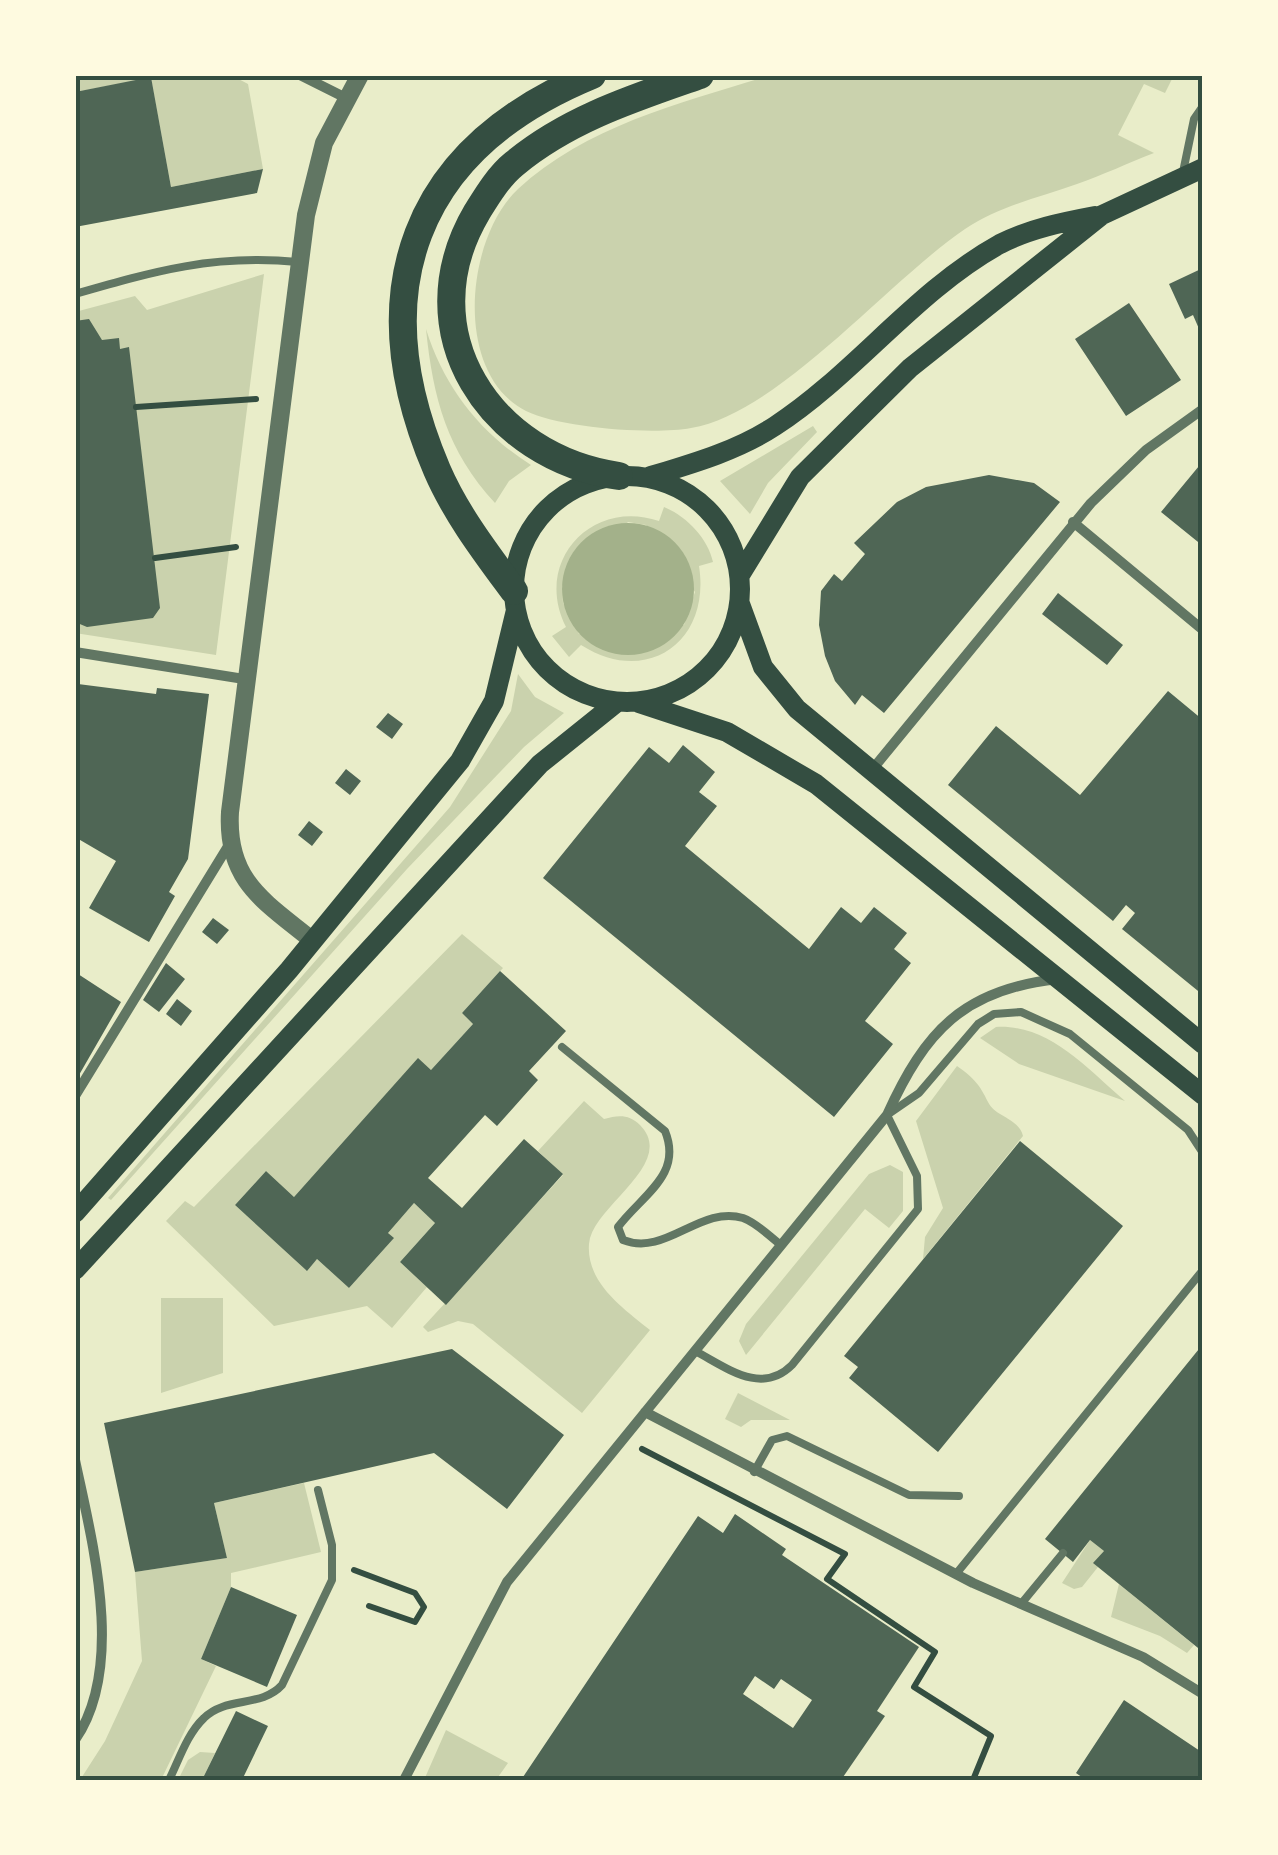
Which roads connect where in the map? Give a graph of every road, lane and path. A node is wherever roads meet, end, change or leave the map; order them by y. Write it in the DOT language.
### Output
graph roads {
  1 [pos="300,75"];
  2 [pos="360,75"];
  3 [pos="592,75"];
  4 [pos="700,75"];
  5 [pos="346,98"];
  6 [pos="1203,106"];
  7 [pos="1203,168"];
  8 [pos="1182,176"];
  9 [pos="1102,215"];
  10 [pos="298,262"];
  11 [pos="75,294"];
  12 [pos="282,402"];
  13 [pos="136,407"];
  14 [pos="1203,409"];
  15 [pos="633,477"];
  16 [pos="1074,522"];
  17 [pos="262,547"];
  18 [pos="155,558"];
  19 [pos="740,575"];
  20 [pos="515,600"];
  21 [pos="740,602"];
  22 [pos="1203,630"];
  23 [pos="75,652"];
  24 [pos="244,679"];
  25 [pos="627,702"];
  26 [pos="870,770"];
  27 [pos="230,843"];
  28 [pos="313,940"];
  29 [pos="1061,979"];
  30 [pos="1203,1044"];
  31 [pos="562,1047"];
  32 [pos="1203,1095"];
  33 [pos="75,1096"];
  34 [pos="887,1115"];
  35 [pos="1203,1153"];
  36 [pos="75,1214"];
  37 [pos="782,1245"];
  38 [pos="75,1270"];
  39 [pos="1203,1270"];
  40 [pos="695,1350"];
  41 [pos="644,1412"];
  42 [pos="623,1439"];
  43 [pos="75,1460"];
  44 [pos="754,1472"];
  45 [pos="318,1490"];
  46 [pos="960,1496"];
  47 [pos="1063,1553"];
  48 [pos="334,1562"];
  49 [pos="956,1574"];
  50 [pos="1020,1604"];
  51 [pos="370,1606"];
  52 [pos="1203,1694"];
  53 [pos="75,1740"];
  54 [pos="169,1780"];
  55 [pos="404,1780"];
  56 [pos="973,1780"];
  1 -- 5 [label="street"];
  2 -- 5 [label="street"];
  3 -- 20 [label="highway"];
  4 -- 15 [label="highway"];
  5 -- 10 [label="street"];
  6 -- 8 [label="lane"];
  7 -- 8 [label="main road"];
  8 -- 9 [label="main road"];
  9 -- 15 [label="main road"];
  9 -- 19 [label="main road"];
  10 -- 11 [label="lane"];
  10 -- 12 [label="street"];
  12 -- 13 [label="path"];
  12 -- 17 [label="street"];
  14 -- 16 [label="street"];
  15 -- 19 [label="main road"];
  15 -- 20 [label="main road"];
  16 -- 22 [label="street"];
  16 -- 26 [label="street"];
  17 -- 18 [label="path"];
  17 -- 24 [label="street"];
  19 -- 21 [label="main road"];
  20 -- 25 [label="main road"];
  20 -- 28 [label="main road"];
  21 -- 25 [label="main road"];
  21 -- 26 [label="main road"];
  23 -- 24 [label="street"];
  24 -- 27 [label="street"];
  25 -- 29 [label="main road"];
  25 -- 38 [label="main road"];
  26 -- 30 [label="main road"];
  27 -- 28 [label="street"];
  27 -- 33 [label="street"];
  28 -- 36 [label="main road"];
  29 -- 32 [label="main road"];
  29 -- 34 [label="street"];
  31 -- 37 [label="lane"];
  34 -- 35 [label="lane"];
  34 -- 37 [label="street"];
  34 -- 40 [label="lane"];
  37 -- 40 [label="street"];
  39 -- 49 [label="lane"];
  40 -- 41 [label="street"];
  41 -- 42 [label="street"];
  41 -- 44 [label="street"];
  42 -- 55 [label="street"];
  42 -- 56 [label="path"];
  43 -- 53 [label="street"];
  44 -- 46 [label="lane"];
  44 -- 49 [label="street"];
  45 -- 48 [label="lane"];
  47 -- 50 [label="lane"];
  48 -- 51 [label="path"];
  48 -- 54 [label="lane"];
  49 -- 50 [label="street"];
  50 -- 52 [label="street"];
}
